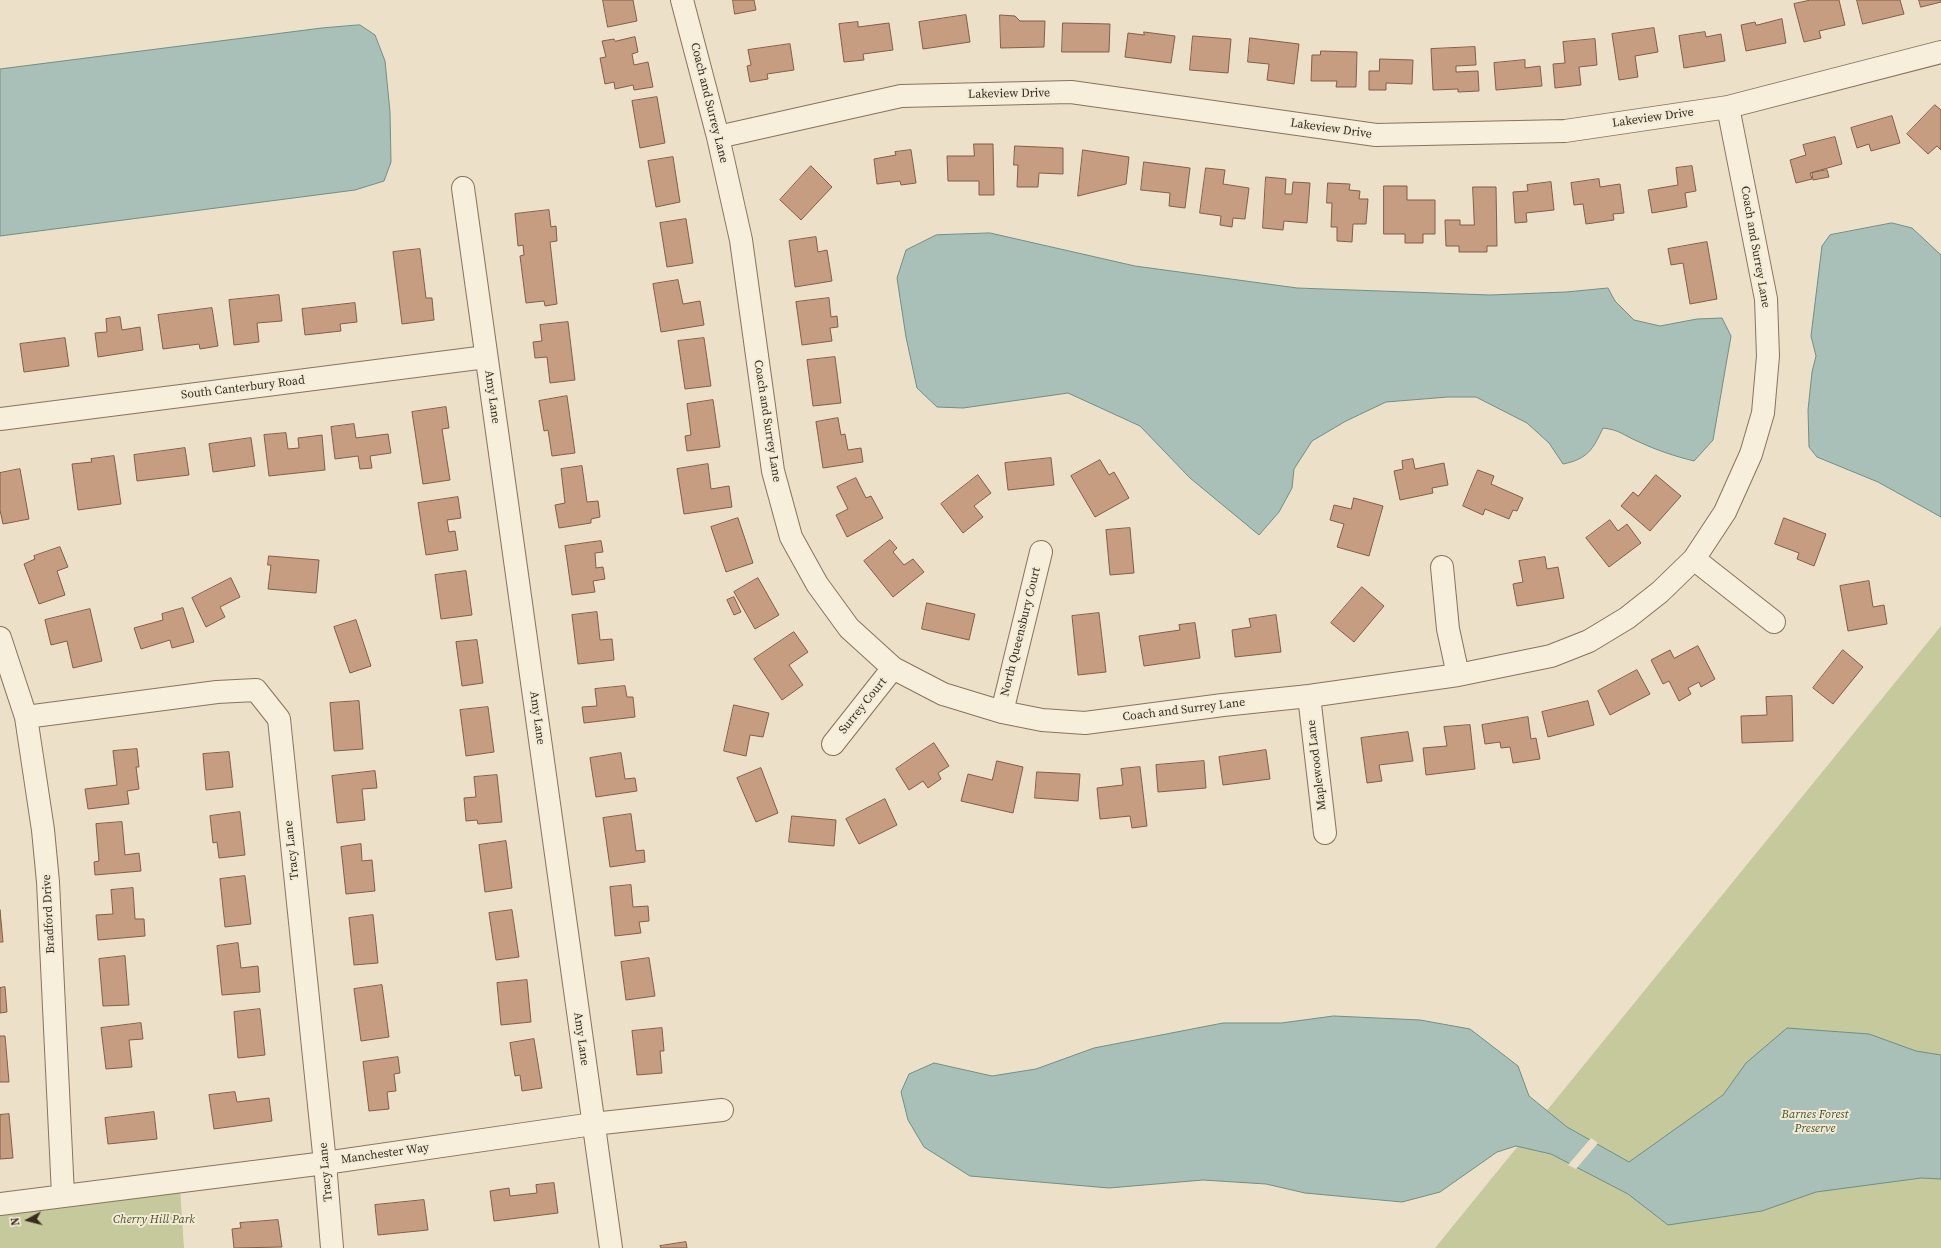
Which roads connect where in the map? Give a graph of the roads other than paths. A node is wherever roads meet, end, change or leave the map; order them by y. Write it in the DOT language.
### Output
graph roads {
  1 [pos="682,0"];
  2 [pos="1941,52"];
  3 [pos="1728,107"];
  4 [pos="718,138"];
  5 [pos="463,188"];
  6 [pos="486,357"];
  7 [pos="0,419"];
  8 [pos="1041,552"];
  9 [pos="1694,559"];
  10 [pos="1442,567"];
  11 [pos="1774,622"];
  12 [pos="0,638"];
  13 [pos="893,668"];
  14 [pos="1458,675"];
  15 [pos="1309,696"];
  16 [pos="1002,712"];
  17 [pos="26,717"];
  18 [pos="833,744"];
  19 [pos="1325,833"];
  20 [pos="722,1110"];
  21 [pos="593,1124"];
  22 [pos="326,1163"];
  23 [pos="63,1195"];
  24 [pos="0,1204"];
  25 [pos="332,1248"];
  26 [pos="611,1248"];
  1 -- 4 [label="street, Coach and Surrey Lane"];
  2 -- 3 [label="street, Lakeview Drive"];
  3 -- 4 [label="street, Lakeview Drive"];
  3 -- 9 [label="street, Coach and Surrey Lane"];
  4 -- 13 [label="street, Coach and Surrey Lane"];
  5 -- 6 [label="street, Amy Lane"];
  6 -- 7 [label="street, South Canterbury Road"];
  6 -- 21 [label="street, Amy Lane"];
  8 -- 16 [label="street, North Queensbury Court"];
  9 -- 11 [label="street"];
  9 -- 14 [label="street, Coach and Surrey Lane"];
  10 -- 14 [label="street"];
  12 -- 17 [label="street, Bradford Drive"];
  13 -- 16 [label="street, Coach and Surrey Lane"];
  13 -- 18 [label="street, Surrey Court"];
  14 -- 15 [label="street, Coach and Surrey Lane"];
  15 -- 16 [label="street, Coach and Surrey Lane"];
  15 -- 19 [label="street, Maplewood Lane"];
  17 -- 22 [label="street, Tracy Lane"];
  17 -- 23 [label="street, Bradford Drive"];
  20 -- 21 [label="street, Manchester Way"];
  21 -- 22 [label="street, Manchester Way"];
  21 -- 26 [label="street, Amy Lane"];
  22 -- 23 [label="street, Manchester Way"];
  22 -- 25 [label="street, Tracy Lane"];
  23 -- 24 [label="street, Manchester Way"];
}
